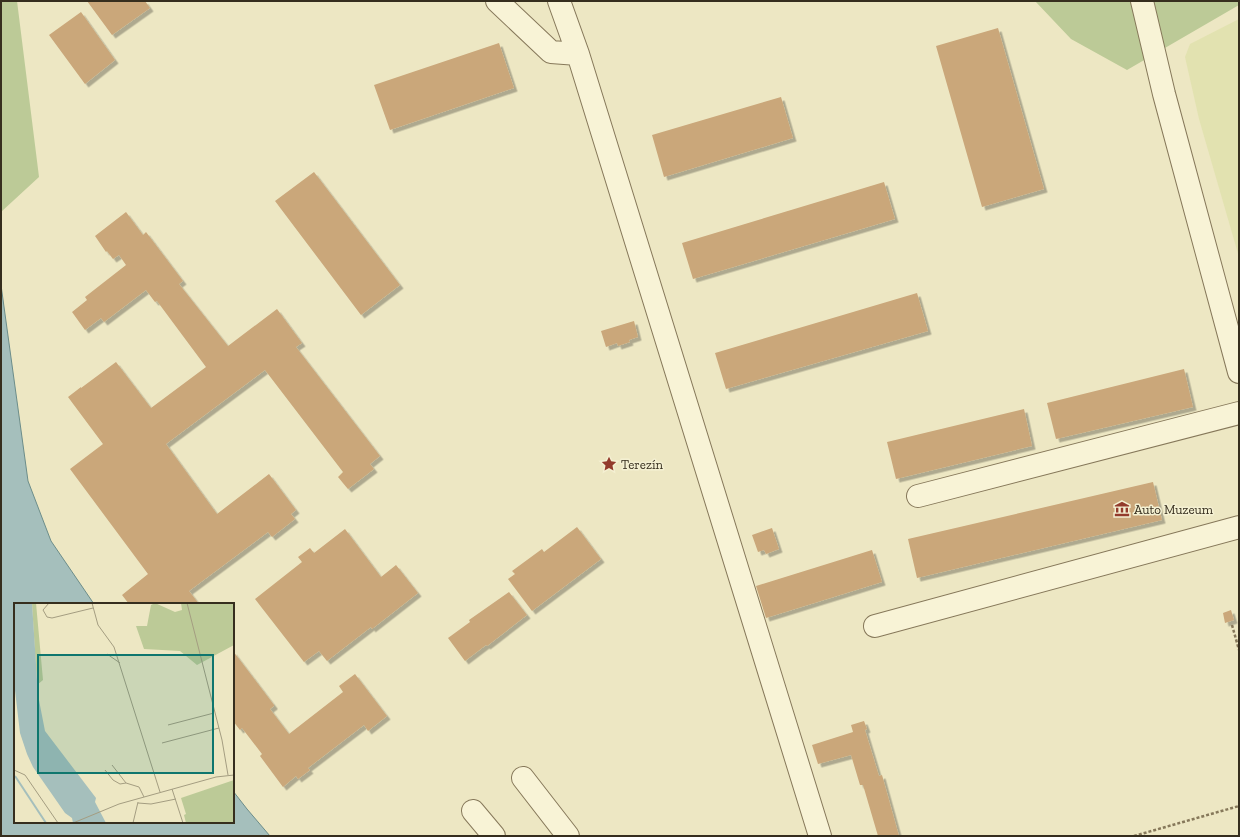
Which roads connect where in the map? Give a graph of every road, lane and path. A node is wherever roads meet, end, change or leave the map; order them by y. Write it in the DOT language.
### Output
graph roads {
  1 [pos="497,1"];
  2 [pos="559,1"];
  3 [pos="1142,1"];
  4 [pos="578,54"];
  5 [pos="1239,372"];
  6 [pos="1239,413"];
  7 [pos="918,496"];
  8 [pos="1239,527"];
  9 [pos="1232,625"];
  10 [pos="876,626"];
  11 [pos="1239,650"];
  12 [pos="523,778"];
  13 [pos="1239,806"];
  14 [pos="473,810"];
  15 [pos="494,836"];
  16 [pos="568,836"];
  17 [pos="820,836"];
  18 [pos="1134,836"];
  1 -- 4 [label="street"];
  2 -- 4 [label="street"];
  3 -- 5 [label="street"];
  4 -- 17 [label="street"];
  6 -- 7 [label="street"];
  8 -- 10 [label="street"];
  9 -- 11 [label="path"];
  12 -- 16 [label="street"];
  13 -- 18 [label="path"];
  14 -- 15 [label="street"];
}
